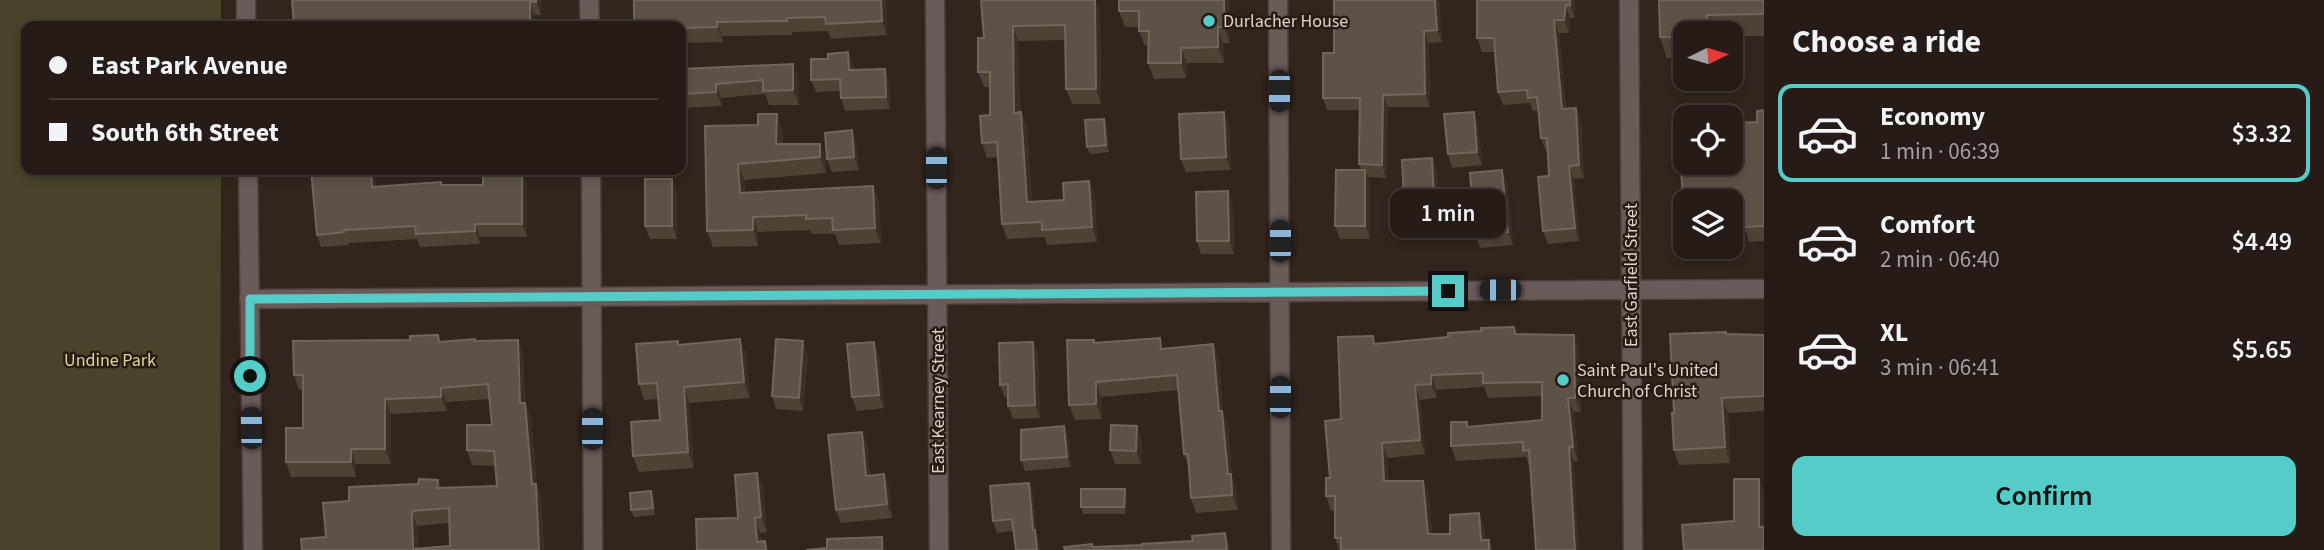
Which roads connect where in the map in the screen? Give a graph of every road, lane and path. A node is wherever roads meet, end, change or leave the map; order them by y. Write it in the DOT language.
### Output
graph roads {
  1 [pos="246,0"];
  2 [pos="589,0"];
  3 [pos="935,0"];
  4 [pos="1278,0"];
  5 [pos="1629,0"];
  6 [pos="246,21"];
  7 [pos="590,21"];
  8 [pos="248,175"];
  9 [pos="591,175"];
  10 [pos="1631,289"];
  11 [pos="1764,289"];
  12 [pos="1280,292"];
  13 [pos="937,294"];
  14 [pos="592,296"];
  15 [pos="250,299"];
  16 [pos="253,550"];
  17 [pos="593,550"];
  18 [pos="939,550"];
  19 [pos="1281,550"];
  20 [pos="1633,550"];
  1 -- 6 [label="street"];
  2 -- 7 [label="street"];
  3 -- 13 [label="street, East Kearney Street"];
  4 -- 12 [label="street"];
  5 -- 10 [label="street, East Garfield Street"];
  8 -- 15 [label="street"];
  9 -- 14 [label="street"];
  10 -- 11 [label="street"];
  10 -- 12 [label="street"];
  10 -- 20 [label="street, East Garfield Street"];
  12 -- 13 [label="street"];
  12 -- 19 [label="street"];
  13 -- 14 [label="street"];
  13 -- 18 [label="street, East Kearney Street"];
  14 -- 15 [label="street"];
  14 -- 17 [label="street"];
  15 -- 16 [label="street"];
}
